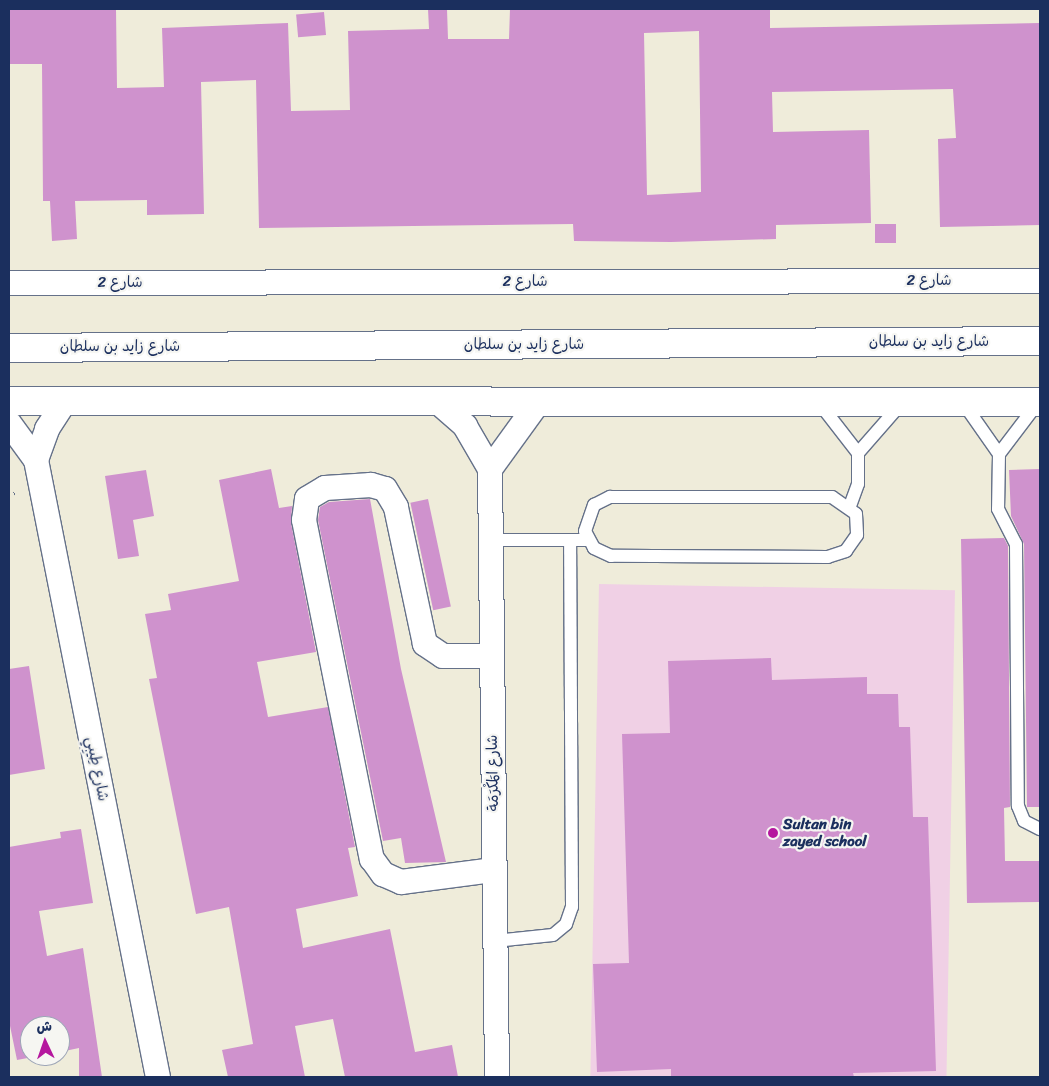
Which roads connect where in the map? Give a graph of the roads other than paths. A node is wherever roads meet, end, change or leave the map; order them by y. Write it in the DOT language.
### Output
graph roads {
  1 [pos="1040,281"];
  2 [pos="9,283"];
  3 [pos="1040,341"];
  4 [pos="9,348"];
  5 [pos="9,401"];
  6 [pos="65,401"];
  7 [pos="819,402"];
  8 [pos="903,402"];
  9 [pos="962,402"];
  10 [pos="1039,402"];
  11 [pos="439,403"];
  12 [pos="537,404"];
  13 [pos="9,423"];
  14 [pos="858,454"];
  15 [pos="999,454"];
  16 [pos="36,460"];
  17 [pos="490,469"];
  18 [pos="850,506"];
  19 [pos="491,540"];
  20 [pos="570,540"];
  21 [pos="588,540"];
  22 [pos="492,656"];
  23 [pos="1040,829"];
  24 [pos="494,870"];
  25 [pos="495,941"];
  26 [pos="158,1077"];
  27 [pos="497,1077"];
  1 -- 2 [label="street, شارع 2"];
  3 -- 4 [label="main road, شارع زايد بن سلطان"];
  5 -- 6 [label="main road"];
  6 -- 11 [label="main road"];
  6 -- 16 [label="street"];
  7 -- 8 [label="main road"];
  7 -- 12 [label="main road"];
  7 -- 14 [label="lane"];
  8 -- 9 [label="main road"];
  8 -- 14 [label="lane"];
  9 -- 10 [label="main road"];
  9 -- 15 [label="lane"];
  10 -- 15 [label="lane"];
  11 -- 12 [label="main road"];
  11 -- 17 [label="street, شارع المَكْرَمَة"];
  12 -- 17 [label="street"];
  13 -- 16 [label="street, شارع طِيبِي"];
  14 -- 18 [label="lane"];
  15 -- 23 [label="lane"];
  16 -- 26 [label="street, شارع طِيبِي"];
  17 -- 19 [label="street, شارع المَكْرَمَة"];
  18 -- 21 [label="lane"];
  18 -- 21 [label="lane"];
  19 -- 20 [label="lane"];
  19 -- 22 [label="street, شارع المَكْرَمَة"];
  20 -- 21 [label="lane"];
  20 -- 25 [label="lane"];
  22 -- 24 [label="street, شارع المَكْرَمَة"];
  22 -- 24 [label="street"];
  24 -- 25 [label="street, شارع المَكْرَمَة"];
  25 -- 27 [label="street, شارع المَكْرَمَة"];
}
